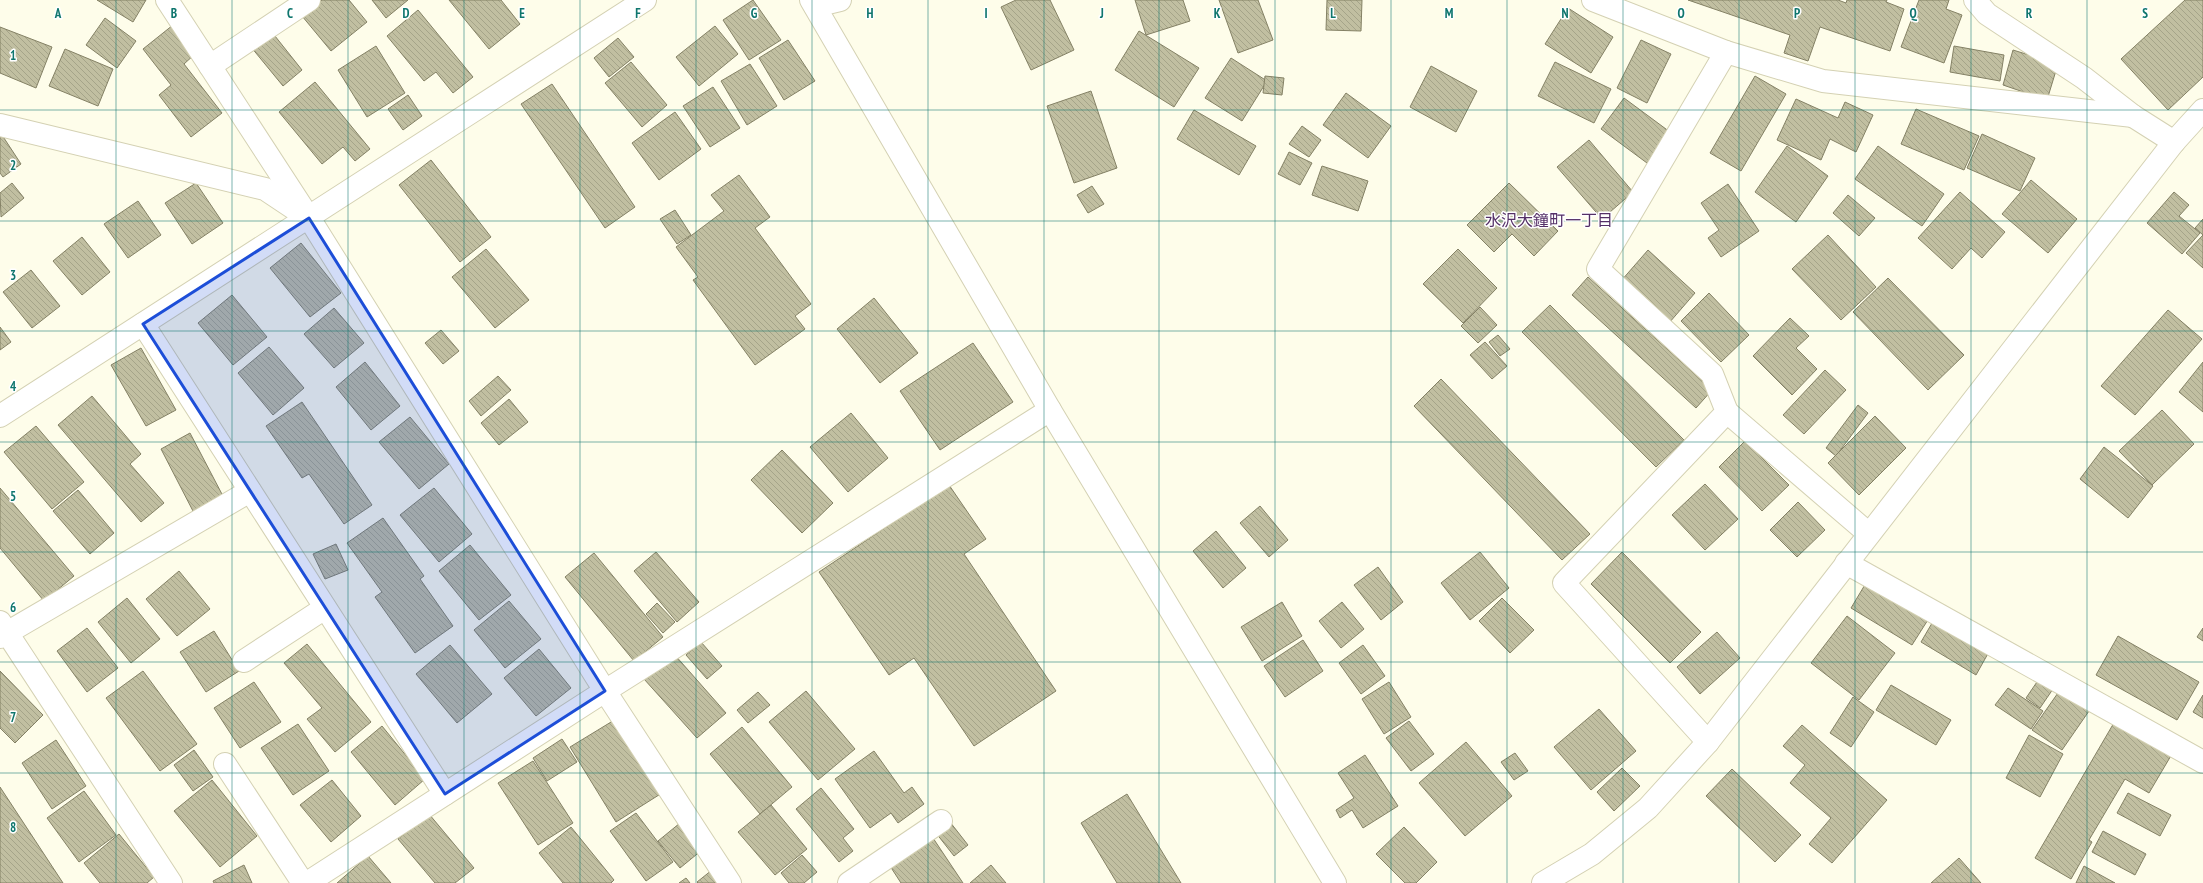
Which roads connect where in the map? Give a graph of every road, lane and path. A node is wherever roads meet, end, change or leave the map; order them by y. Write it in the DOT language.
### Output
graph roads {
  1 [pos="167,0"];
  2 [pos="309,0"];
  3 [pos="645,0"];
  4 [pos="840,0"];
  5 [pos="1593,0"];
  6 [pos="1975,0"];
  7 [pos="813,3"];
  8 [pos="1726,52"];
  9 [pos="210,66"];
  10 [pos="2203,110"];
  11 [pos="2133,116"];
  12 [pos="0,124"];
  13 [pos="2174,142"];
  14 [pos="309,218"];
  15 [pos="143,324"];
  16 [pos="1050,410"];
  17 [pos="1727,412"];
  18 [pos="0,416"];
  19 [pos="250,491"];
  20 [pos="1869,534"];
  21 [pos="1846,563"];
  22 [pos="326,608"];
  23 [pos="2,631"];
  24 [pos="244,661"];
  25 [pos="605,691"];
  26 [pos="1708,742"];
  27 [pos="2203,762"];
  28 [pos="225,764"];
  29 [pos="445,794"];
  30 [pos="941,821"];
  31 [pos="171,883"];
  32 [pos="303,883"];
  33 [pos="307,883"];
  34 [pos="730,883"];
  35 [pos="849,883"];
  36 [pos="1335,883"];
  37 [pos="1544,883"];
  1 -- 9 [label="street"];
  2 -- 9 [label="street"];
  3 -- 14 [label="street"];
  4 -- 7 [label="street"];
  5 -- 8 [label="street"];
  6 -- 11 [label="street"];
  7 -- 16 [label="street"];
  8 -- 11 [label="street"];
  8 -- 17 [label="street"];
  9 -- 14 [label="street"];
  10 -- 13 [label="street"];
  11 -- 13 [label="street"];
  12 -- 14 [label="street"];
  13 -- 20 [label="street"];
  14 -- 15 [label="street"];
  14 -- 25 [label="street"];
  15 -- 18 [label="street"];
  15 -- 19 [label="street"];
  16 -- 25 [label="street"];
  16 -- 36 [label="street"];
  17 -- 20 [label="street"];
  17 -- 26 [label="street"];
  19 -- 22 [label="street"];
  19 -- 23 [label="street"];
  20 -- 21 [label="street"];
  21 -- 26 [label="street"];
  21 -- 27 [label="street"];
  22 -- 24 [label="street"];
  22 -- 29 [label="street"];
  23 -- 31 [label="street"];
  25 -- 29 [label="street"];
  25 -- 34 [label="street"];
  26 -- 37 [label="street"];
  28 -- 32 [label="street"];
  29 -- 33 [label="street"];
  30 -- 35 [label="street"];
}
